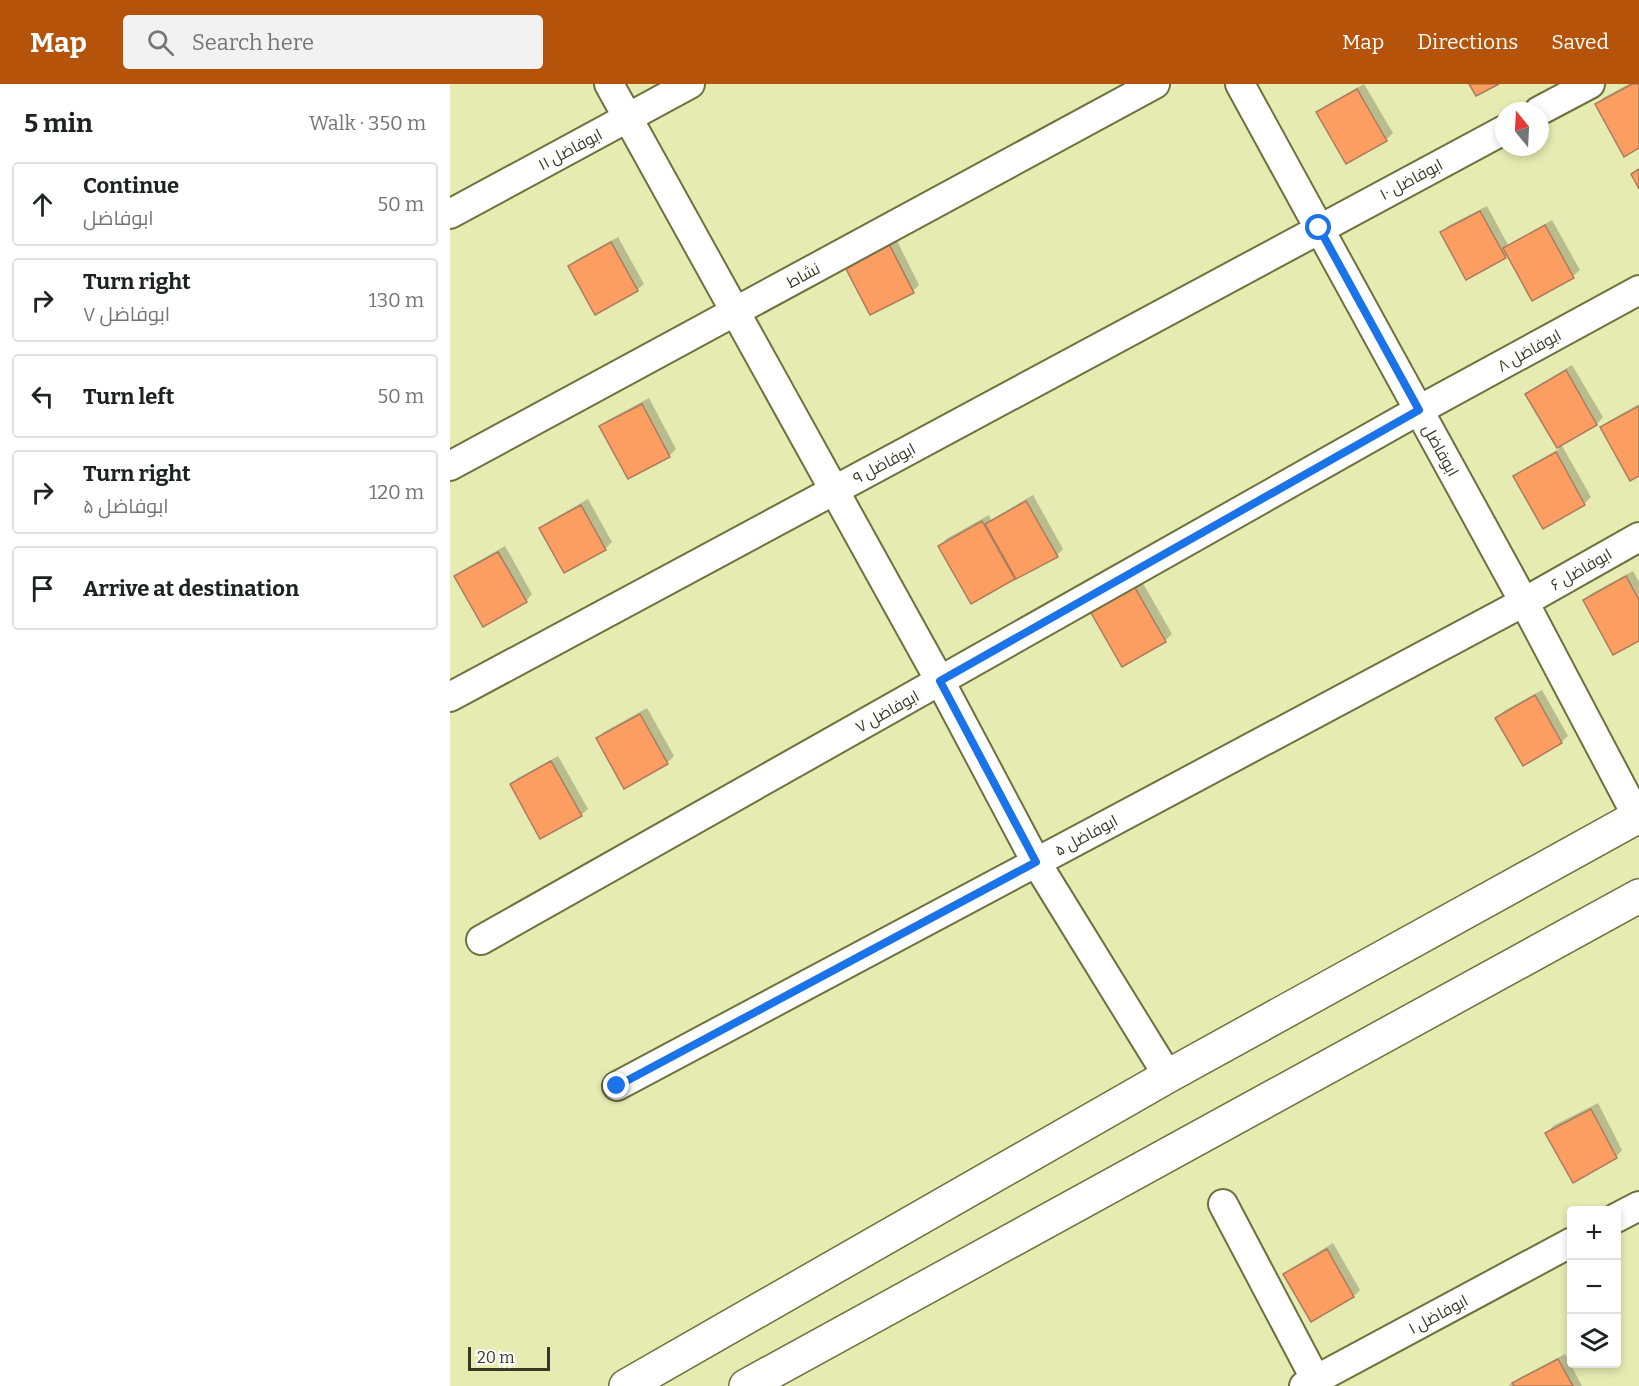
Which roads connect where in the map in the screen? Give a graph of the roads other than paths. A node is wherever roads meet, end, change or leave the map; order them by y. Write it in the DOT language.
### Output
graph roads {
  1 [pos="609,84"];
  2 [pos="690,84"];
  3 [pos="1155,84"];
  4 [pos="1240,84"];
  5 [pos="1590,84"];
  6 [pos="1549,106"];
  7 [pos="627,118"];
  8 [pos="1495,135"];
  9 [pos="450,214"];
  10 [pos="1319,228"];
  11 [pos="1639,290"];
  12 [pos="735,312"];
  13 [pos="1419,410"];
  14 [pos="450,466"];
  15 [pos="834,490"];
  16 [pos="1639,537"];
  17 [pos="1524,602"];
  18 [pos="940,681"];
  19 [pos="450,697"];
  20 [pos="1639,818"];
  21 [pos="1036,862"];
  22 [pos="1639,896"];
  23 [pos="481,940"];
  24 [pos="1168,1076"];
  25 [pos="617,1086"];
  26 [pos="1222,1204"];
  27 [pos="1639,1206"];
  28 [pos="1621,1216"];
  29 [pos="1567,1245"];
  30 [pos="1313,1384"];
  31 [pos="626,1386"];
  32 [pos="746,1386"];
  1 -- 7 [label="street"];
  2 -- 7 [label="street, ابوفاضل ۱۱"];
  3 -- 12 [label="street, نشاط"];
  4 -- 10 [label="street, ابوفاضل"];
  5 -- 6 [label="street"];
  7 -- 9 [label="street, ابوفاضل ۱۱"];
  7 -- 12 [label="street"];
  8 -- 10 [label="street, ابوفاضل ۱۰"];
  10 -- 13 [label="street, ابوفاضل"];
  10 -- 15 [label="street, ابوفاضل ۹"];
  11 -- 13 [label="street, ابوفاضل ۸"];
  12 -- 14 [label="street, نشاط"];
  12 -- 15 [label="street"];
  13 -- 17 [label="street, ابوفاضل"];
  13 -- 18 [label="street, ابوفاضل ۷"];
  15 -- 18 [label="street"];
  15 -- 19 [label="street, ابوفاضل ۹"];
  16 -- 17 [label="street, ابوفاضل ۶"];
  17 -- 20 [label="street, ابوفاضل"];
  17 -- 21 [label="street, ابوفاضل ۵"];
  18 -- 21 [label="street"];
  18 -- 23 [label="street, ابوفاضل ۷"];
  20 -- 24 [label="main road"];
  21 -- 24 [label="street"];
  21 -- 25 [label="street, ابوفاضل ۵"];
  22 -- 32 [label="main road"];
  24 -- 31 [label="main road"];
  26 -- 30 [label="street"];
  27 -- 28 [label="street"];
  29 -- 30 [label="street, ابوفاضل ۱"];
}
